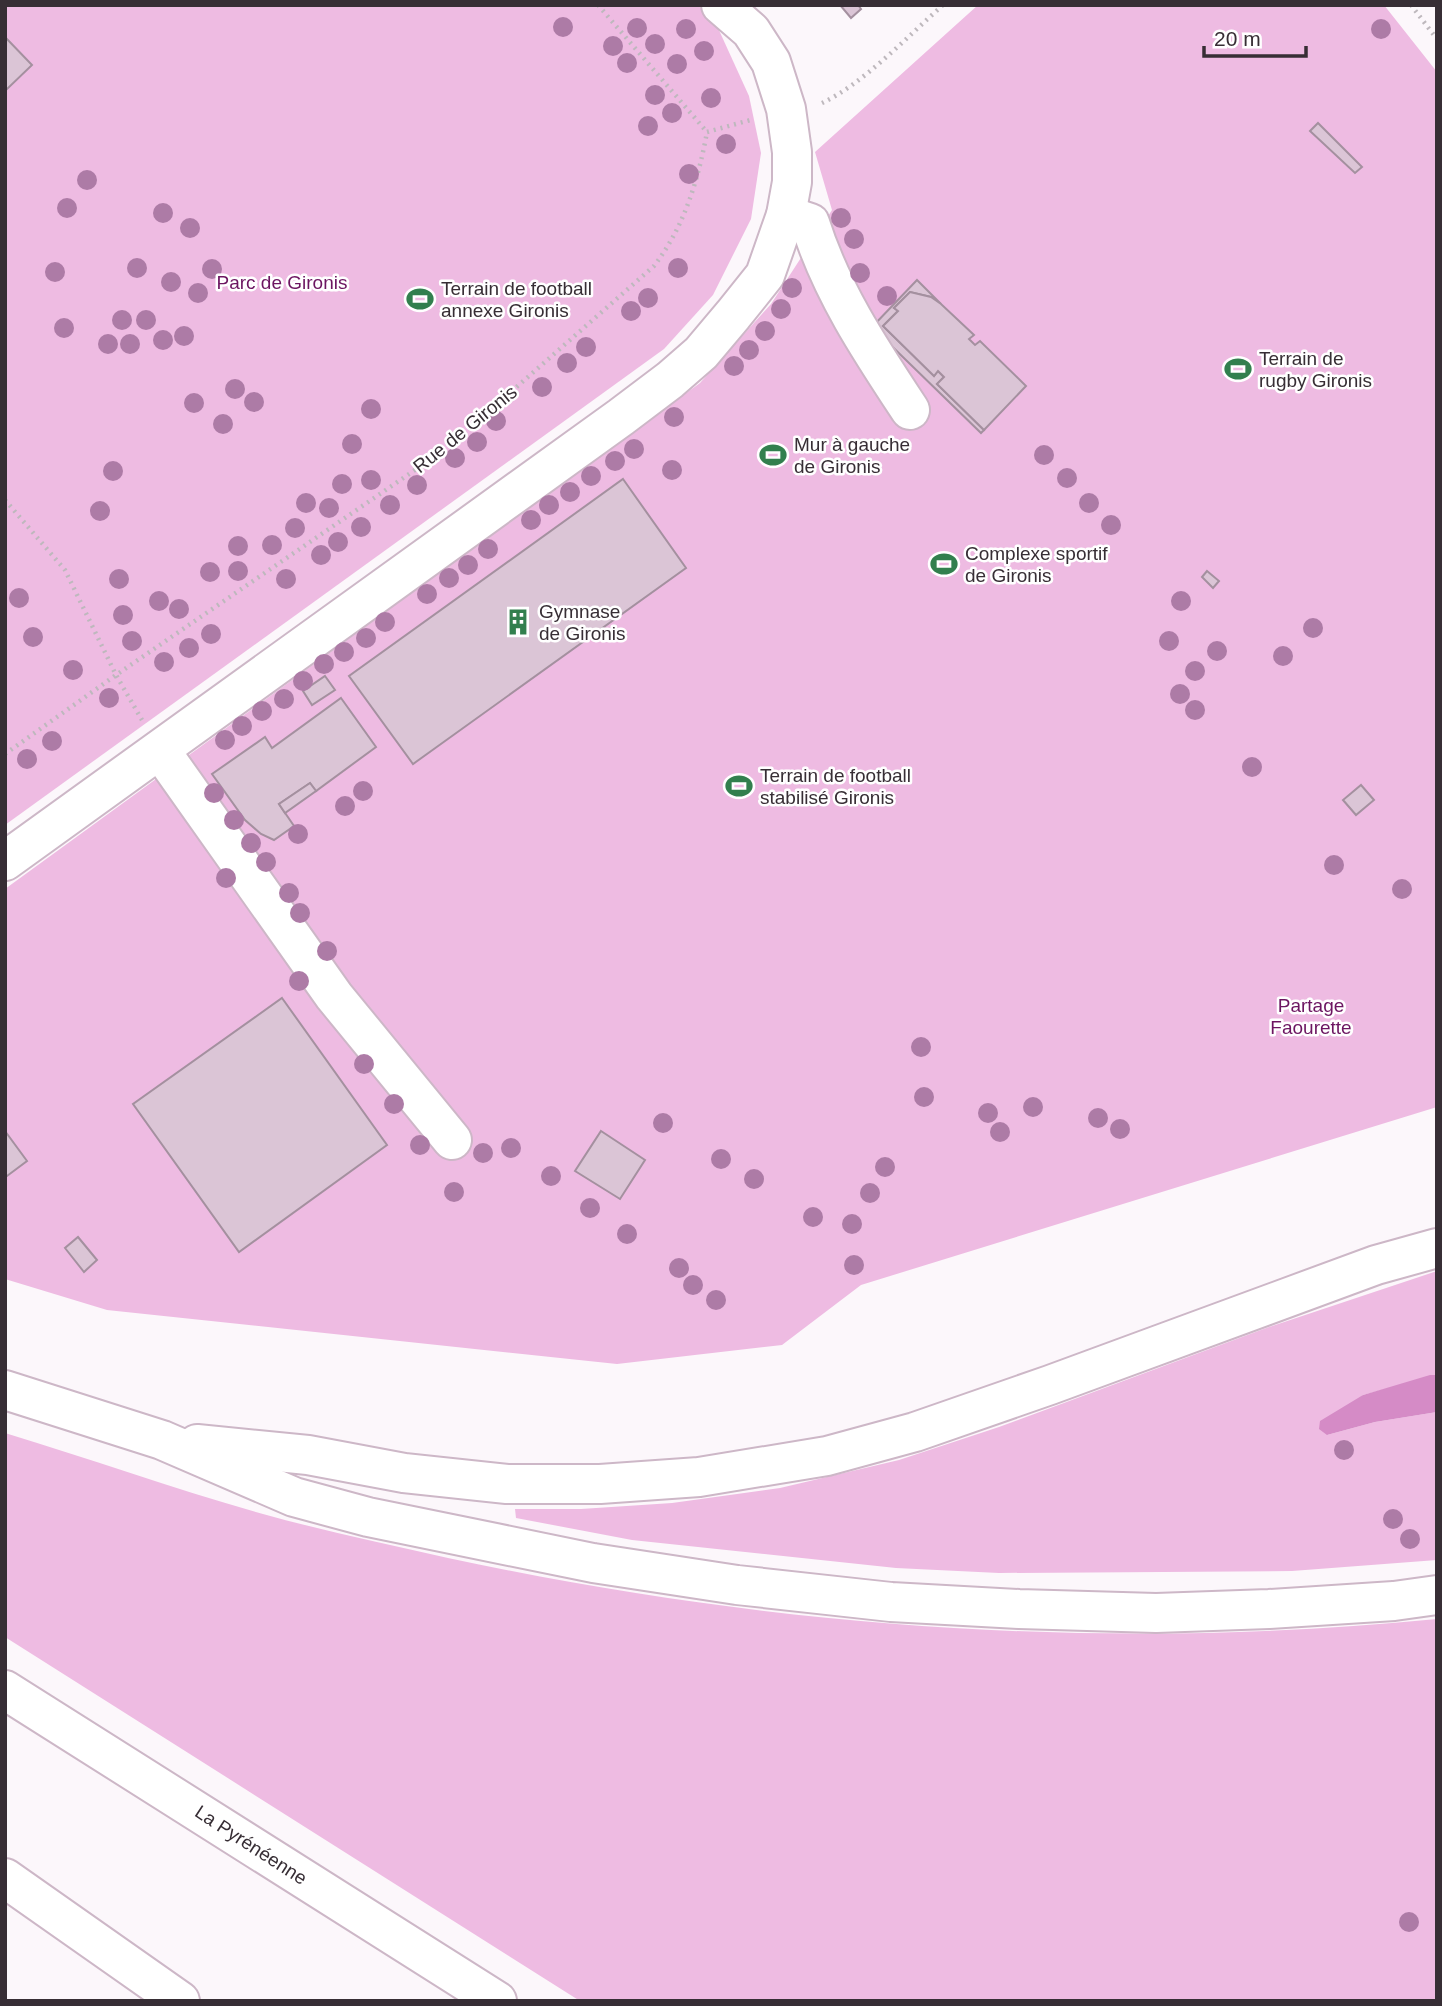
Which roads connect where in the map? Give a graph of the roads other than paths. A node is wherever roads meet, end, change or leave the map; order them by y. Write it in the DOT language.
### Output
graph roads {
  1 [pos="719,5"];
  2 [pos="786,215"];
  3 [pos="733,315"];
  4 [pos="911,410"];
  5 [pos="160,750"];
  6 [pos="5,861"];
  7 [pos="452,1140"];
  8 [pos="1437,1248"];
  9 [pos="5,1390"];
  10 [pos="162,1440"];
  11 [pos="1437,1595"];
  12 [pos="5,1690"];
  13 [pos="5,1878"];
  14 [pos="180,2001"];
  15 [pos="497,2001"];
  1 -- 2 [label="main road"];
  1 -- 3 [label="main road"];
  2 -- 3 [label="main road"];
  2 -- 4 [label="main road"];
  3 -- 5 [label="main road"];
  5 -- 6 [label="main road"];
  5 -- 7 [label="main road"];
  8 -- 10 [label="main road"];
  9 -- 10 [label="main road"];
  10 -- 11 [label="main road"];
  12 -- 15 [label="main road, La Pyrénéenne"];
  13 -- 14 [label="main road"];
}
